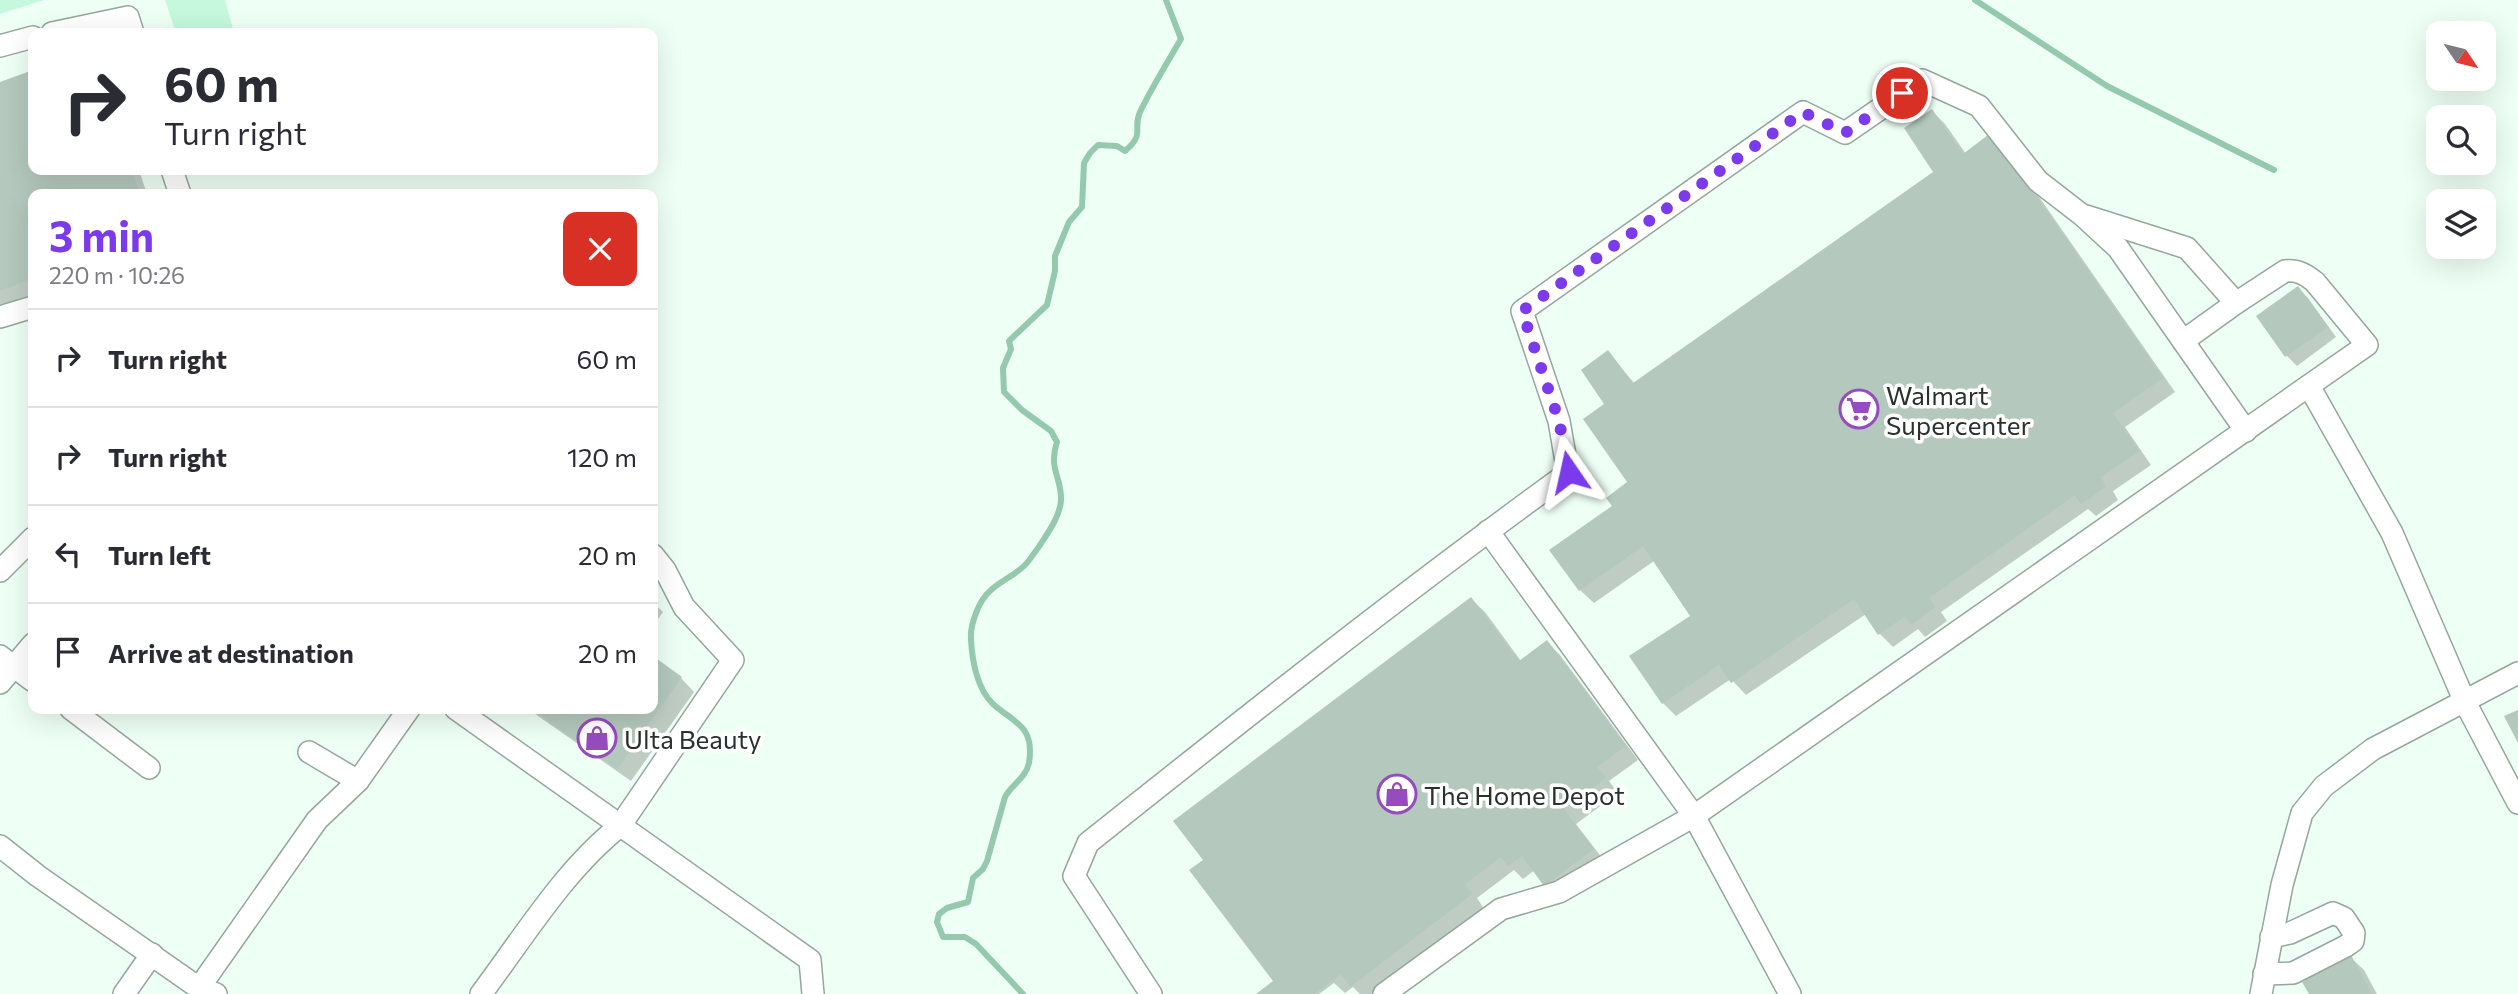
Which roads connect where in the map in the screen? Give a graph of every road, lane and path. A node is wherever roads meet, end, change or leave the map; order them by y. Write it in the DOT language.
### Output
graph roads {
  1 [pos="76,28"];
  2 [pos="131,28"];
  3 [pos="28,38"];
  4 [pos="0,46"];
  5 [pos="2082,215"];
  6 [pos="2236,303"];
  7 [pos="28,309"];
  8 [pos="0,317"];
  9 [pos="2183,341"];
  10 [pos="2309,386"];
  11 [pos="2246,431"];
  12 [pos="1488,531"];
  13 [pos="28,543"];
  14 [pos="658,561"];
  15 [pos="0,571"];
  16 [pos="28,648"];
  17 [pos="8,662"];
  18 [pos="2518,673"];
  19 [pos="28,677"];
  20 [pos="0,683"];
  21 [pos="0,696"];
  22 [pos="2465,702"];
  23 [pos="78,714"];
  24 [pos="405,714"];
  25 [pos="463,714"];
  26 [pos="309,752"];
  27 [pos="149,768"];
  28 [pos="358,781"];
  29 [pos="2518,803"];
  30 [pos="1694,816"];
  31 [pos="620,826"];
  32 [pos="0,846"];
  33 [pos="0,860"];
  34 [pos="38,876"];
  35 [pos="2271,937"];
  36 [pos="152,954"];
  37 [pos="2262,984"];
  38 [pos="206,992"];
  39 [pos="124,994"];
  40 [pos="481,994"];
  41 [pos="813,994"];
  42 [pos="1151,994"];
  43 [pos="1384,994"];
  44 [pos="1790,994"];
  1 -- 2 [label="street"];
  3 -- 4 [label="street"];
  5 -- 6 [label="street"];
  5 -- 9 [label="street"];
  5 -- 12 [label="street"];
  6 -- 9 [label="street"];
  6 -- 10 [label="street"];
  7 -- 8 [label="street"];
  9 -- 11 [label="street"];
  10 -- 11 [label="street"];
  10 -- 22 [label="street"];
  11 -- 30 [label="street"];
  12 -- 30 [label="street"];
  12 -- 42 [label="street"];
  13 -- 15 [label="street"];
  14 -- 31 [label="street"];
  16 -- 17 [label="street"];
  17 -- 19 [label="street"];
  17 -- 20 [label="street"];
  17 -- 21 [label="street"];
  18 -- 22 [label="street"];
  22 -- 29 [label="street"];
  22 -- 35 [label="street"];
  23 -- 27 [label="street"];
  24 -- 28 [label="street"];
  25 -- 31 [label="street"];
  26 -- 28 [label="street"];
  28 -- 38 [label="street"];
  30 -- 43 [label="street"];
  30 -- 44 [label="street"];
  31 -- 40 [label="street"];
  31 -- 41 [label="street"];
  32 -- 34 [label="street"];
  33 -- 34 [label="street"];
  34 -- 36 [label="street"];
  35 -- 37 [label="street"];
  35 -- 37 [label="street"];
  36 -- 38 [label="street"];
  36 -- 39 [label="street"];
}
